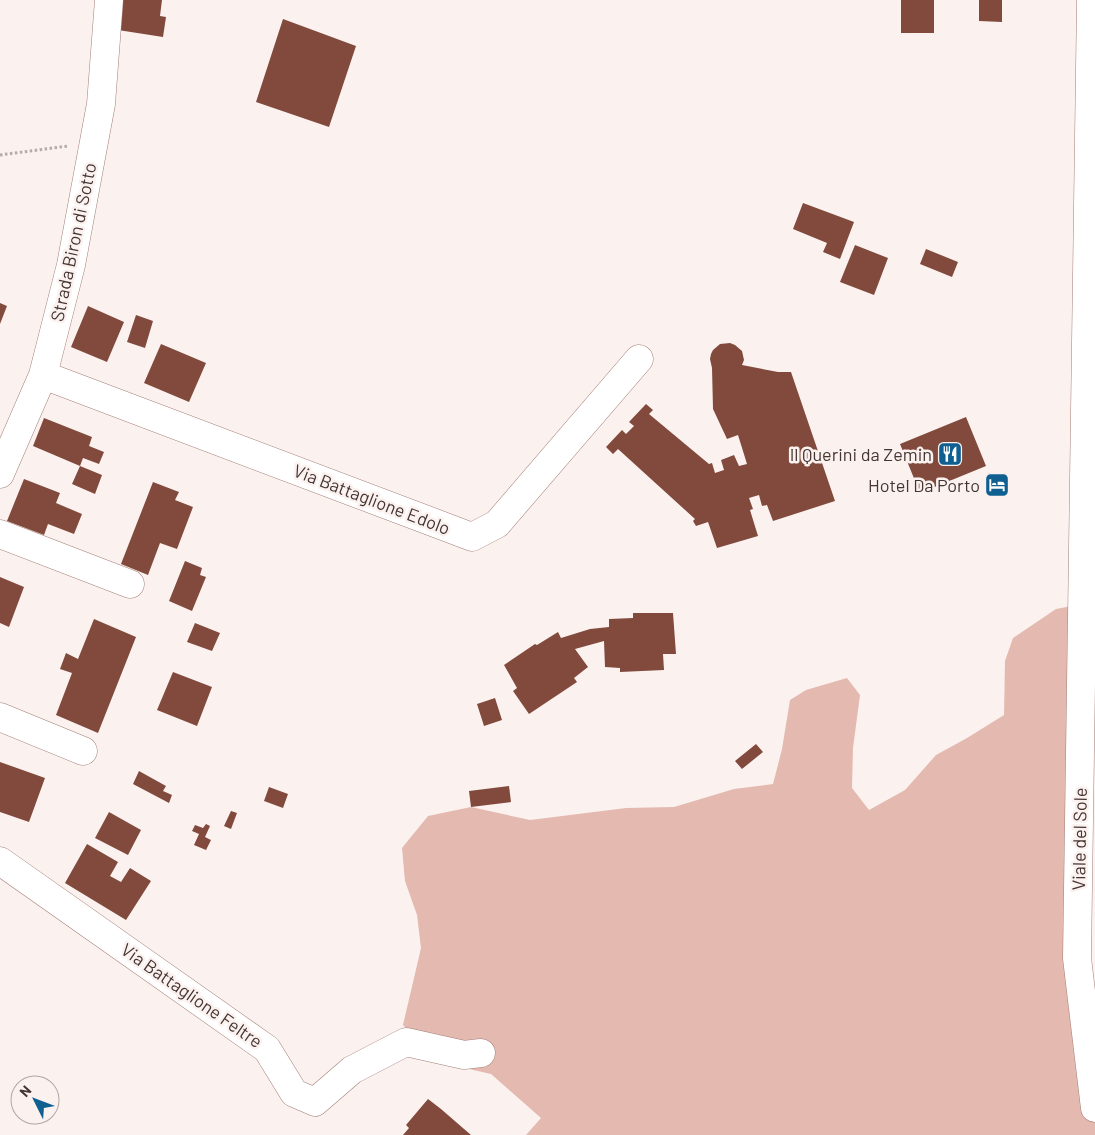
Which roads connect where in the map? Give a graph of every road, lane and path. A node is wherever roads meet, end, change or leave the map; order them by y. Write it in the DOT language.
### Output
graph roads {
  1 [pos="109,0"];
  2 [pos="1090,0"];
  3 [pos="94,143"];
  4 [pos="0,155"];
  5 [pos="639,359"];
  6 [pos="43,375"];
  7 [pos="0,474"];
  8 [pos="0,534"];
  9 [pos="130,584"];
  10 [pos="0,717"];
  11 [pos="84,751"];
  12 [pos="0,861"];
  13 [pos="481,1053"];
  14 [pos="1095,1108"];
  1 -- 3 [label="street, Strada Biron di Sotto"];
  2 -- 14 [label="street, Viale del Sole"];
  3 -- 4 [label="path"];
  3 -- 6 [label="street, Strada Biron di Sotto"];
  5 -- 6 [label="street, Via Battaglione Edolo"];
  6 -- 7 [label="street, Strada Biron di Sotto"];
  8 -- 9 [label="street"];
  10 -- 11 [label="street"];
  12 -- 13 [label="street, Via Battaglione Feltre"];
}
